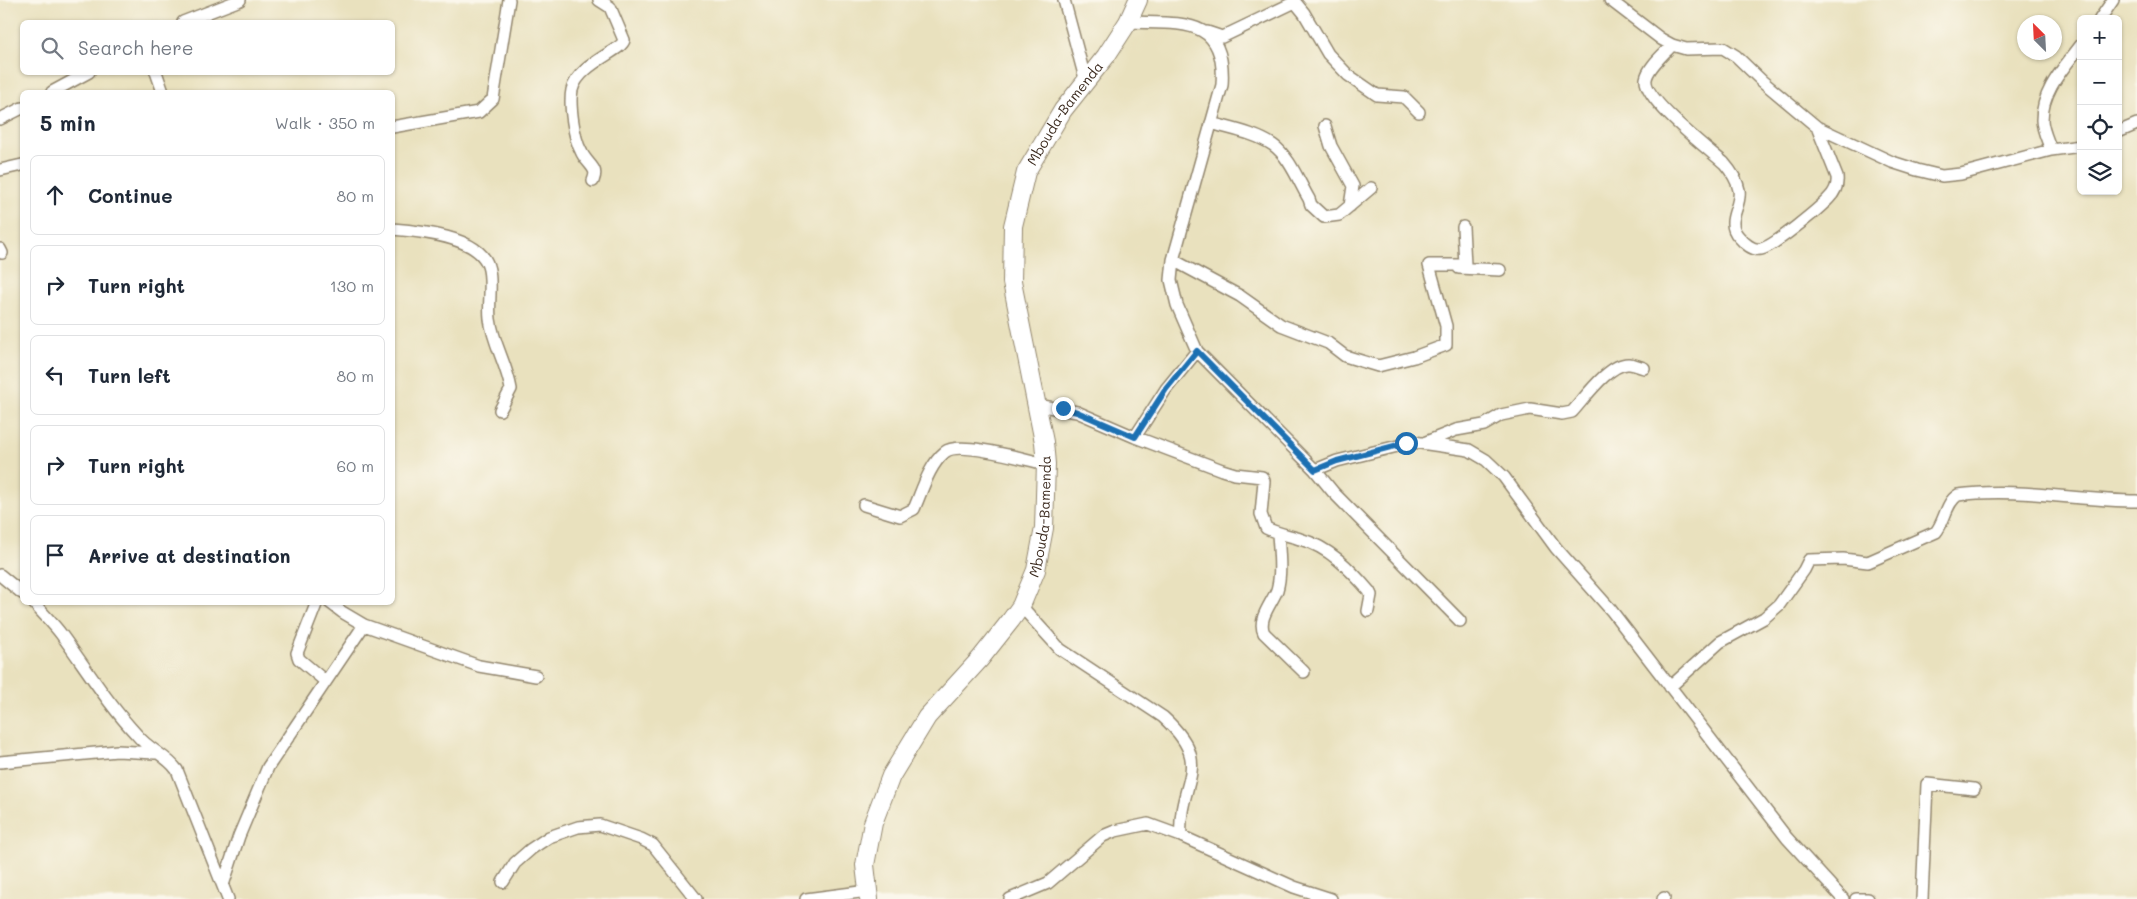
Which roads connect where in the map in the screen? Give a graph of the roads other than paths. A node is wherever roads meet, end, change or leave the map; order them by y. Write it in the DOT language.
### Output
graph roads {
  1 [pos="240,0"];
  2 [pos="509,0"];
  3 [pos="599,0"];
  4 [pos="1064,0"];
  5 [pos="1138,0"];
  6 [pos="1610,0"];
  7 [pos="2113,0"];
  8 [pos="1295,1"];
  9 [pos="2103,15"];
  10 [pos="188,20"];
  11 [pos="1128,22"];
  12 [pos="1207,32"];
  13 [pos="1672,45"];
  14 [pos="2077,50"];
  15 [pos="83,75"];
  16 [pos="157,75"];
  17 [pos="1086,82"];
  18 [pos="56,90"];
  19 [pos="162,90"];
  20 [pos="20,109"];
  21 [pos="1419,112"];
  22 [pos="0,119"];
  23 [pos="1211,123"];
  24 [pos="2137,124"];
  25 [pos="395,126"];
  26 [pos="1325,126"];
  27 [pos="1817,127"];
  28 [pos="2122,130"];
  29 [pos="2077,147"];
  30 [pos="2051,150"];
  31 [pos="20,166"];
  32 [pos="0,170"];
  33 [pos="593,181"];
  34 [pos="1371,188"];
  35 [pos="1350,206"];
  36 [pos="1463,227"];
  37 [pos="395,229"];
  38 [pos="1172,260"];
  39 [pos="1429,266"];
  40 [pos="1500,270"];
  41 [pos="1197,351"];
  42 [pos="1644,368"];
  43 [pos="1037,405"];
  44 [pos="500,410"];
  45 [pos="1135,437"];
  46 [pos="1424,442"];
  47 [pos="1046,464"];
  48 [pos="1315,470"];
  49 [pos="2137,501"];
  50 [pos="864,505"];
  51 [pos="1278,534"];
  52 [pos="0,575"];
  53 [pos="20,591"];
  54 [pos="36,605"];
  55 [pos="316,605"];
  56 [pos="333,605"];
  57 [pos="1021,606"];
  58 [pos="1368,611"];
  59 [pos="1460,621"];
  60 [pos="364,625"];
  61 [pos="1304,672"];
  62 [pos="536,676"];
  63 [pos="324,681"];
  64 [pos="1670,687"];
  65 [pos="154,753"];
  66 [pos="0,762"];
  67 [pos="1974,789"];
  68 [pos="1181,836"];
  69 [pos="503,882"];
  70 [pos="223,885"];
  71 [pos="868,895"];
  72 [pos="228,899"];
  73 [pos="696,899"];
  74 [pos="806,899"];
  75 [pos="1010,899"];
  76 [pos="1331,899"];
  77 [pos="1844,899"];
  78 [pos="1856,899"];
  79 [pos="1868,899"];
  80 [pos="1922,899"];
  1 -- 10 [label="street"];
  2 -- 25 [label="street"];
  3 -- 33 [label="street"];
  4 -- 17 [label="street"];
  5 -- 11 [label="highway, Mbouda-Bamenda"];
  6 -- 13 [label="street"];
  7 -- 9 [label="street"];
  8 -- 12 [label="street"];
  8 -- 21 [label="street"];
  11 -- 12 [label="street"];
  11 -- 17 [label="highway, Mbouda-Bamenda"];
  12 -- 23 [label="street"];
  13 -- 27 [label="street"];
  13 -- 27 [label="street"];
  14 -- 30 [label="street"];
  15 -- 18 [label="street"];
  16 -- 19 [label="street"];
  17 -- 43 [label="highway, Mbouda-Bamenda"];
  20 -- 22 [label="street"];
  23 -- 35 [label="street"];
  23 -- 38 [label="street"];
  24 -- 28 [label="street"];
  26 -- 35 [label="street"];
  27 -- 30 [label="street"];
  29 -- 30 [label="street"];
  31 -- 32 [label="street"];
  34 -- 35 [label="street"];
  36 -- 39 [label="street"];
  37 -- 44 [label="street"];
  38 -- 39 [label="street"];
  38 -- 41 [label="street"];
  39 -- 40 [label="street"];
  41 -- 45 [label="street"];
  41 -- 48 [label="street"];
  42 -- 46 [label="street"];
  43 -- 45 [label="street"];
  43 -- 47 [label="highway, Mbouda-Bamenda"];
  45 -- 51 [label="street"];
  46 -- 48 [label="street"];
  46 -- 64 [label="street"];
  47 -- 50 [label="street"];
  47 -- 57 [label="highway, Mbouda-Bamenda"];
  48 -- 59 [label="street"];
  49 -- 64 [label="street"];
  51 -- 58 [label="street"];
  51 -- 61 [label="street"];
  52 -- 53 [label="street"];
  54 -- 65 [label="street"];
  55 -- 63 [label="street"];
  56 -- 60 [label="street"];
  57 -- 68 [label="street"];
  57 -- 71 [label="highway, Mbouda-Bamenda"];
  60 -- 62 [label="street"];
  60 -- 63 [label="street"];
  63 -- 70 [label="street"];
  64 -- 77 [label="street"];
  65 -- 66 [label="street"];
  65 -- 70 [label="street"];
  67 -- 80 [label="street"];
  68 -- 75 [label="street"];
  68 -- 76 [label="street"];
  69 -- 73 [label="street"];
  70 -- 72 [label="street"];
  71 -- 74 [label="street"];
  78 -- 79 [label="street"];
}
